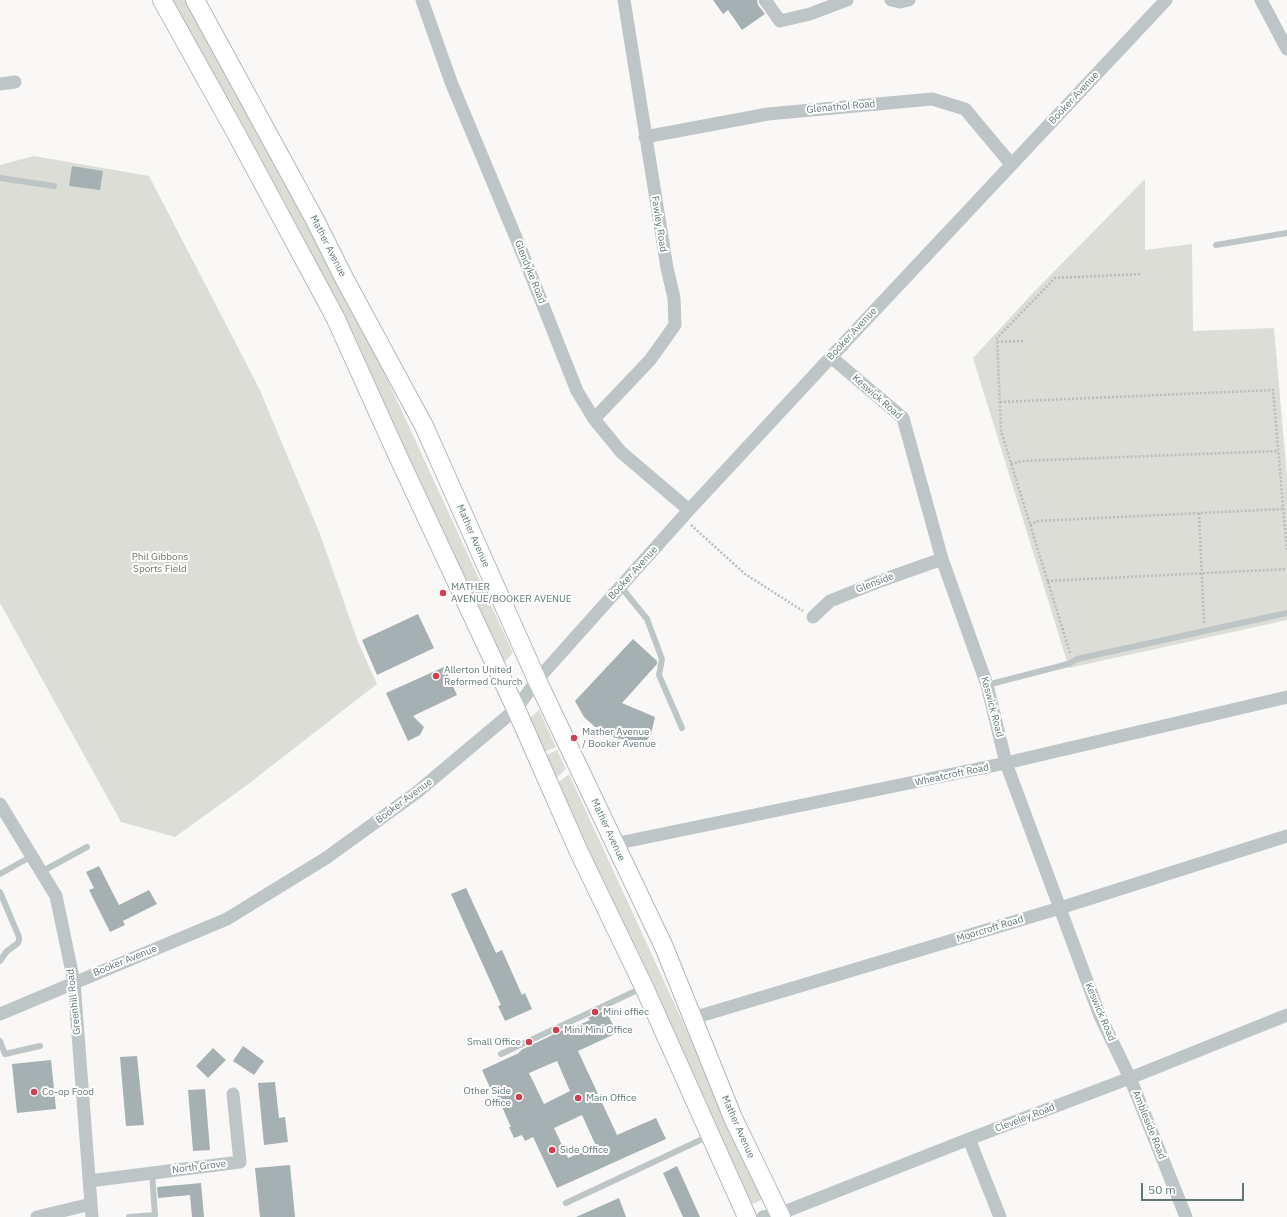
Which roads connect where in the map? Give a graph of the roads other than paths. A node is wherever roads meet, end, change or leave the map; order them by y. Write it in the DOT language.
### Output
graph roads {
  1 [pos="162,0"];
  2 [pos="195,0"];
  3 [pos="422,0"];
  4 [pos="624,0"];
  5 [pos="765,0"];
  6 [pos="847,0"];
  7 [pos="891,0"];
  8 [pos="909,0"];
  9 [pos="1166,0"];
  10 [pos="1261,0"];
  11 [pos="1287,49"];
  12 [pos="15,82"];
  13 [pos="0,84"];
  14 [pos="645,137"];
  15 [pos="1011,164"];
  16 [pos="0,178"];
  17 [pos="54,186"];
  18 [pos="1287,233"];
  19 [pos="1216,245"];
  20 [pos="831,357"];
  21 [pos="594,419"];
  22 [pos="686,514"];
  23 [pos="942,559"];
  24 [pos="621,587"];
  25 [pos="1287,613"];
  26 [pos="813,618"];
  27 [pos="537,680"];
  28 [pos="987,685"];
  29 [pos="1287,697"];
  30 [pos="516,709"];
  31 [pos="682,728"];
  32 [pos="1006,763"];
  33 [pos="0,804"];
  34 [pos="1287,836"];
  35 [pos="614,844"];
  36 [pos="87,847"];
  37 [pos="32,856"];
  38 [pos="41,872"];
  39 [pos="0,874"];
  40 [pos="0,892"];
  41 [pos="1060,908"];
  42 [pos="0,960"];
  43 [pos="74,982"];
  44 [pos="644,987"];
  45 [pos="0,1014"];
  46 [pos="1287,1015"];
  47 [pos="692,1018"];
  48 [pos="0,1041"];
  49 [pos="40,1046"];
  50 [pos="501,1054"];
  51 [pos="1130,1078"];
  52 [pos="233,1094"];
  53 [pos="710,1135"];
  54 [pos="969,1139"];
  55 [pos="152,1173"];
  56 [pos="88,1181"];
  57 [pos="566,1203"];
  58 [pos="92,1211"];
  59 [pos="774,1216"];
  60 [pos="37,1217"];
  61 [pos="129,1217"];
  62 [pos="747,1217"];
  63 [pos="1000,1217"];
  64 [pos="1186,1217"];
  1 -- 30 [label="main road"];
  2 -- 27 [label="main road, Mather Avenue"];
  3 -- 21 [label="street, Glendyke Road"];
  4 -- 14 [label="street, Fawley Road"];
  5 -- 6 [label="street"];
  7 -- 8 [label="street"];
  9 -- 15 [label="street, Booker Avenue"];
  10 -- 11 [label="street"];
  12 -- 13 [label="street"];
  14 -- 15 [label="street, Glenathol Road"];
  14 -- 21 [label="street, Fawley Road"];
  15 -- 20 [label="street, Booker Avenue"];
  16 -- 17 [label="lane"];
  18 -- 19 [label="lane"];
  20 -- 22 [label="street, Booker Avenue"];
  20 -- 23 [label="street, Keswick Road"];
  21 -- 22 [label="street, Glendyke Road"];
  22 -- 24 [label="street, Booker Avenue"];
  23 -- 26 [label="street, Glenside"];
  23 -- 28 [label="street, Keswick Road"];
  24 -- 27 [label="street, Booker Avenue"];
  24 -- 31 [label="lane"];
  25 -- 28 [label="lane"];
  27 -- 30 [label="street, Booker Avenue"];
  27 -- 35 [label="main road, Mather Avenue"];
  28 -- 32 [label="street, Keswick Road"];
  29 -- 32 [label="street, Wheatcroft Road"];
  30 -- 43 [label="street, Booker Avenue"];
  30 -- 44 [label="main road"];
  32 -- 35 [label="street, Wheatcroft Road"];
  32 -- 41 [label="street, Keswick Road"];
  33 -- 37 [label="street, Greenhill Road"];
  34 -- 41 [label="street, Moorcroft Road"];
  35 -- 47 [label="main road, Mather Avenue"];
  36 -- 38 [label="lane"];
  37 -- 38 [label="street, Greenhill Road"];
  37 -- 39 [label="lane"];
  38 -- 43 [label="street, Greenhill Road"];
  40 -- 42 [label="lane"];
  41 -- 47 [label="street, Moorcroft Road"];
  41 -- 51 [label="street, Keswick Road"];
  43 -- 45 [label="street, Booker Avenue"];
  43 -- 56 [label="street, Greenhill Road"];
  44 -- 50 [label="lane"];
  44 -- 53 [label="main road"];
  46 -- 51 [label="street, Cleveley Road"];
  47 -- 59 [label="main road, Mather Avenue"];
  48 -- 49 [label="lane"];
  51 -- 54 [label="street, Cleveley Road"];
  51 -- 64 [label="street, Ambleside Road"];
  52 -- 55 [label="street, North Grove"];
  53 -- 57 [label="lane"];
  53 -- 62 [label="main road"];
  54 -- 59 [label="street, Cleveley Road"];
  54 -- 63 [label="street"];
  55 -- 56 [label="street, North Grove"];
  55 -- 61 [label="lane"];
  56 -- 58 [label="street, Greenhill Road"];
  58 -- 60 [label="street"];
}
